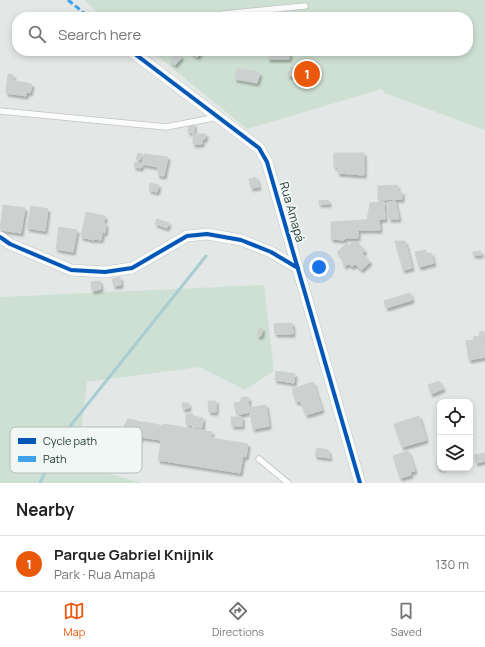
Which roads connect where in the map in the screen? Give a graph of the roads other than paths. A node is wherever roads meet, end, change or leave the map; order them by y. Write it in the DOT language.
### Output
graph roads {
  1 [pos="305,6"];
  2 [pos="244,12"];
  3 [pos="138,56"];
  4 [pos="0,111"];
  5 [pos="218,117"];
  6 [pos="0,237"];
  7 [pos="298,268"];
  8 [pos="259,459"];
  9 [pos="288,483"];
  10 [pos="360,483"];
  1 -- 2 [label="lane"];
  3 -- 5 [label="street, Rua Amapá"];
  4 -- 5 [label="lane"];
  5 -- 7 [label="street, Rua Amapá"];
  6 -- 7 [label="street"];
  7 -- 10 [label="street, Rua Amapá"];
  8 -- 9 [label="lane"];
}
